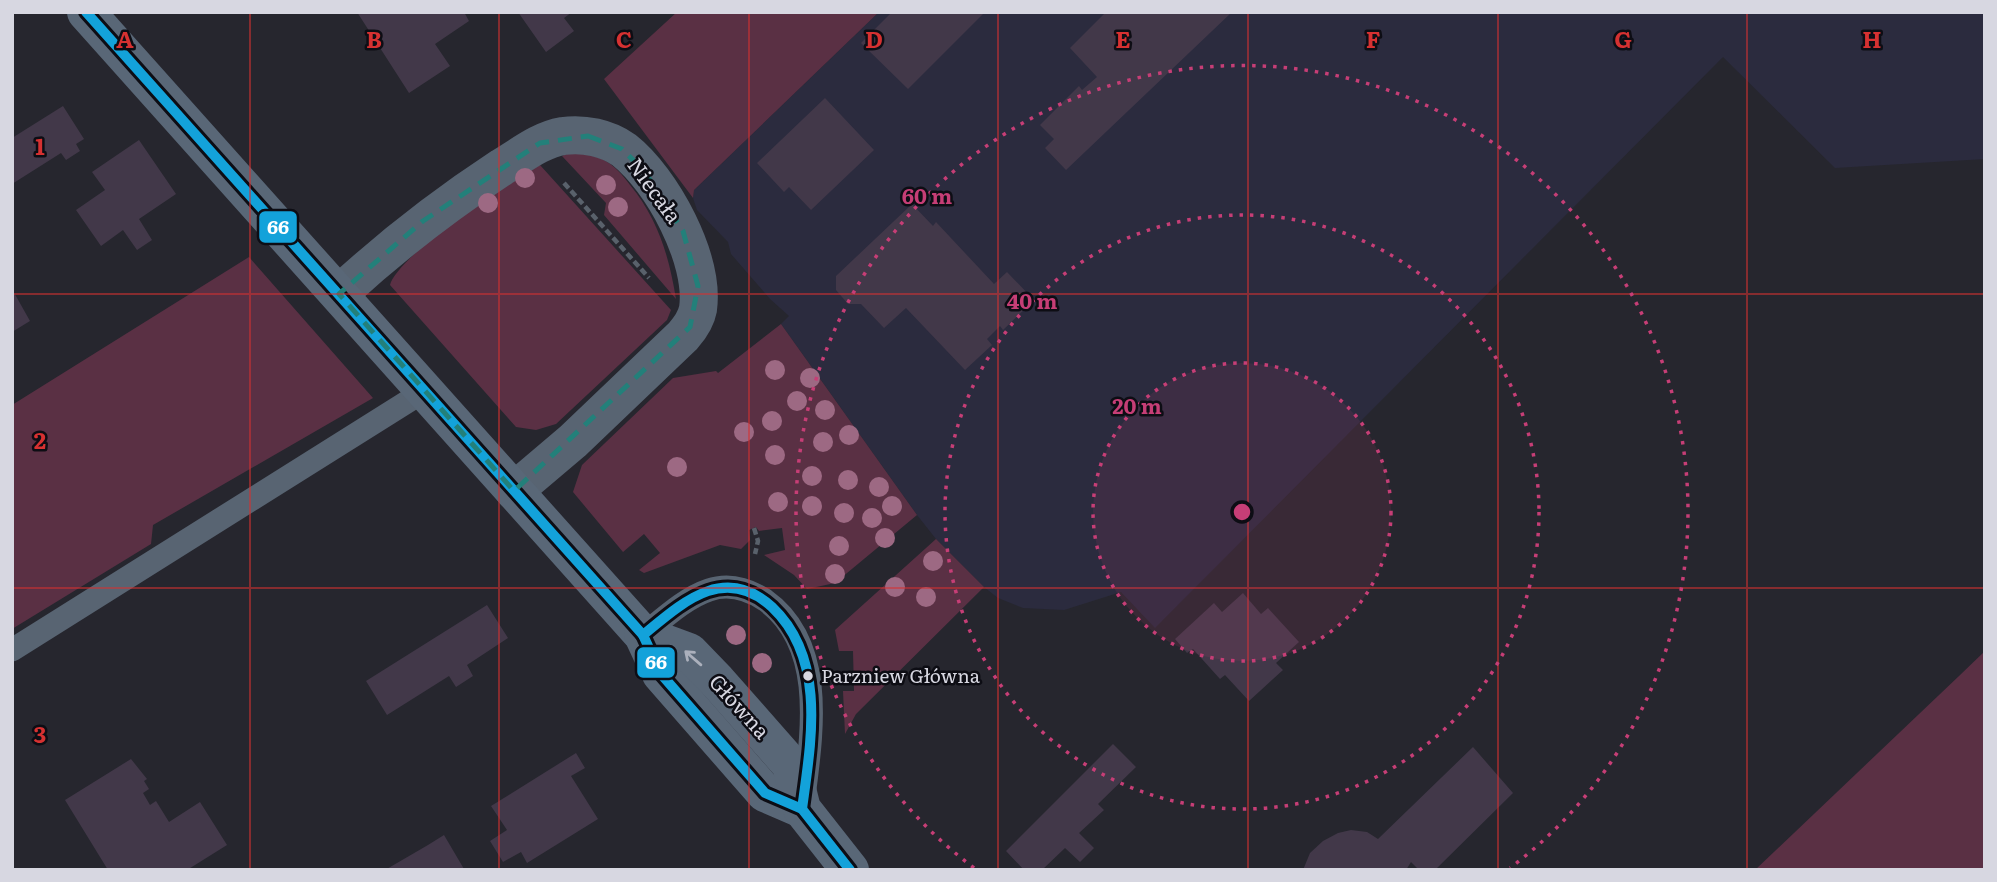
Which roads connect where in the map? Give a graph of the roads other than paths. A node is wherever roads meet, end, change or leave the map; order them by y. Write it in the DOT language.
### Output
graph roads {
  1 [pos="86,12"];
  2 [pos="339,294"];
  3 [pos="426,390"];
  4 [pos="514,491"];
  5 [pos="643,635"];
  6 [pos="12,650"];
  7 [pos="802,809"];
  8 [pos="850,870"];
  1 -- 2 [label="street, Główna"];
  2 -- 3 [label="street, Główna"];
  2 -- 4 [label="street, Niecała"];
  3 -- 4 [label="street, Główna"];
  3 -- 6 [label="lane"];
  4 -- 5 [label="street, Główna"];
  5 -- 7 [label="street, Główna"];
  5 -- 7 [label="lane"];
  7 -- 8 [label="street, Główna"];
}
